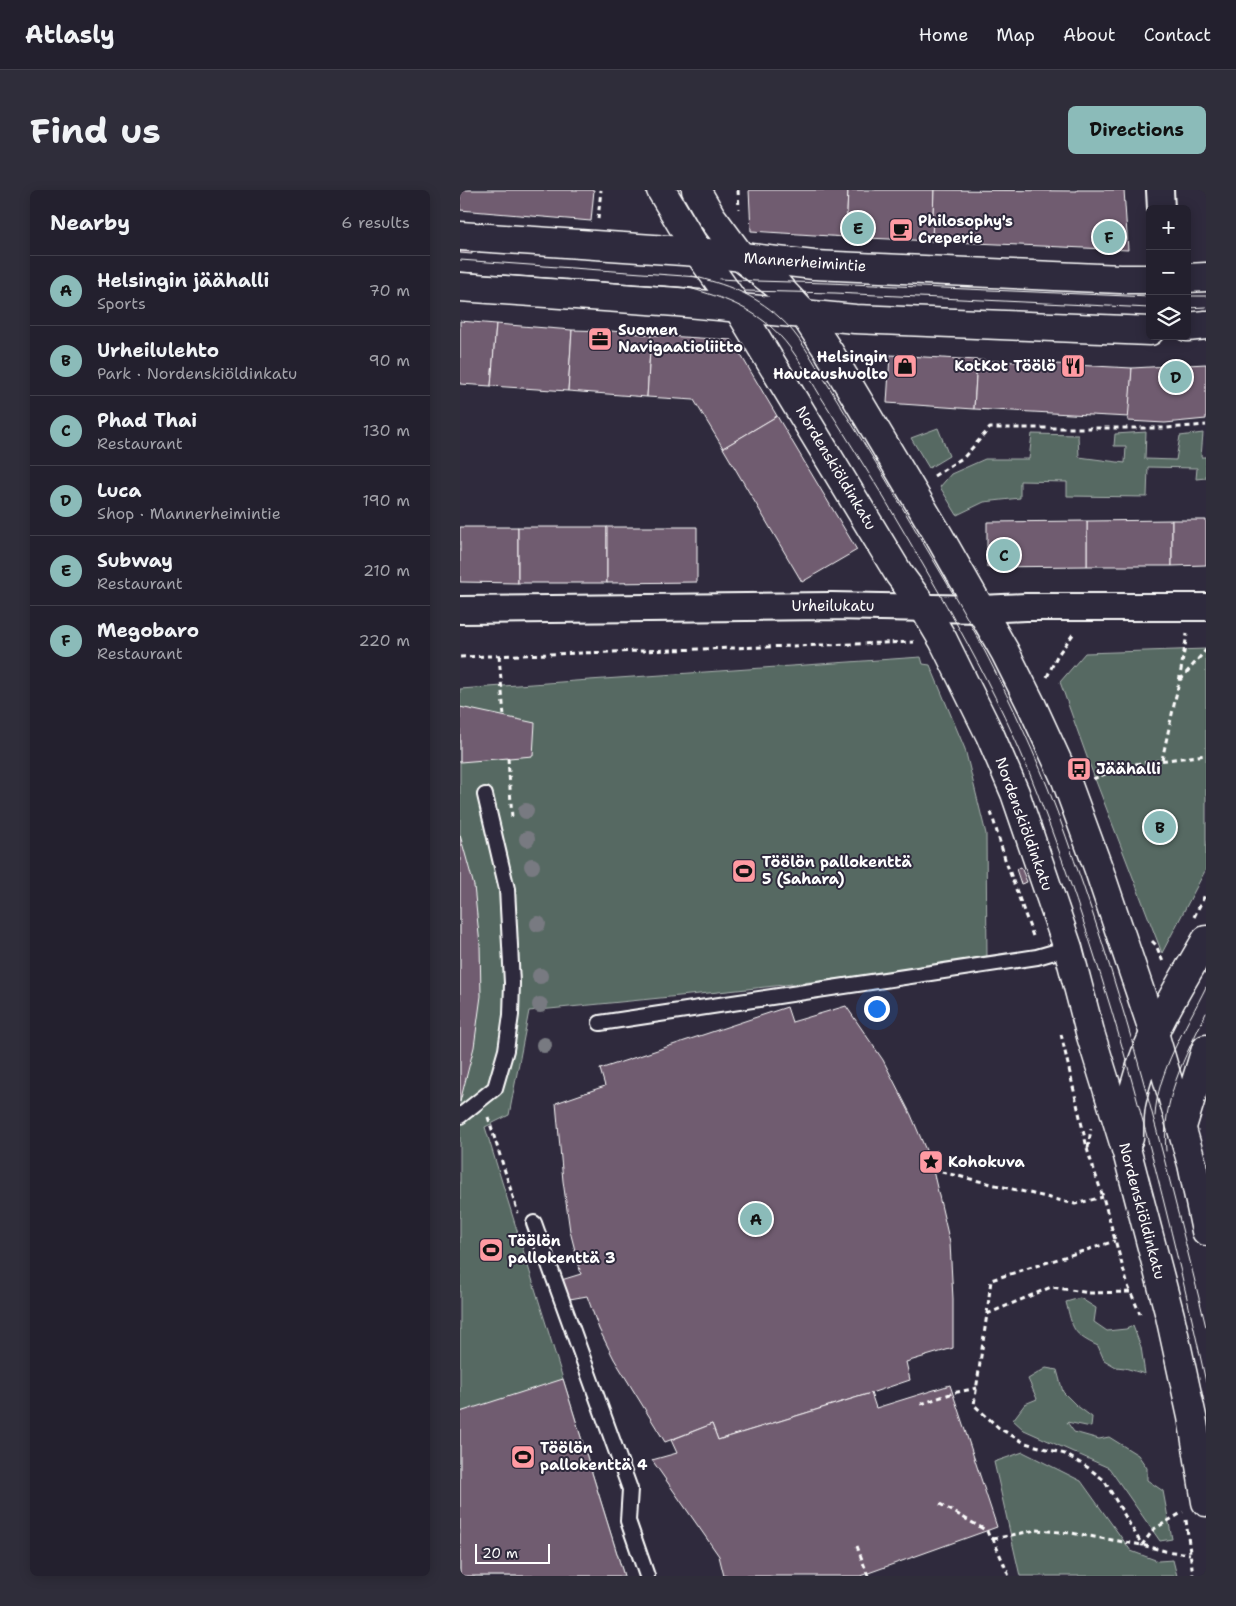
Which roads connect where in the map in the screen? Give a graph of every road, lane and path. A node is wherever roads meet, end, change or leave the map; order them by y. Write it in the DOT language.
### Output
graph roads {
  1 [pos="601,190"];
  2 [pos="661,190"];
  3 [pos="696,190"];
  4 [pos="738,190"];
  5 [pos="1160,190"];
  6 [pos="1161,205"];
  7 [pos="739,212"];
  8 [pos="597,225"];
  9 [pos="460,236"];
  10 [pos="698,252"];
  11 [pos="742,258"];
  12 [pos="1206,277"];
  13 [pos="1191,278"];
  14 [pos="1146,279"];
  15 [pos="460,287"];
  16 [pos="738,308"];
  17 [pos="804,314"];
  18 [pos="1206,325"];
  19 [pos="1191,327"];
  20 [pos="1146,331"];
  21 [pos="1206,425"];
  22 [pos="928,481"];
  23 [pos="1206,607"];
  24 [pos="924,608"];
  25 [pos="981,609"];
  26 [pos="460,610"];
  27 [pos="1074,633"];
  28 [pos="1187,634"];
  29 [pos="943,640"];
  30 [pos="1206,650"];
  31 [pos="499,656"];
  32 [pos="460,657"];
  33 [pos="1050,669"];
  34 [pos="1179,682"];
  35 [pos="504,716"];
  36 [pos="1206,755"];
  37 [pos="1162,760"];
  38 [pos="1085,782"];
  39 [pos="485,795"];
  40 [pos="989,805"];
  41 [pos="1206,893"];
  42 [pos="1199,931"];
  43 [pos="1068,948"];
  44 [pos="1040,956"];
  45 [pos="600,1023"];
  46 [pos="1060,1029"];
  47 [pos="1154,1032"];
  48 [pos="1206,1049"];
  49 [pos="482,1098"];
  50 [pos="460,1116"];
  51 [pos="1182,1127"];
  52 [pos="1128,1156"];
  53 [pos="934,1170"];
  54 [pos="1103,1197"];
  55 [pos="534,1223"];
  56 [pos="1206,1231"];
  57 [pos="1115,1241"];
  58 [pos="1130,1292"];
  59 [pos="987,1314"];
  60 [pos="1142,1317"];
  61 [pos="976,1388"];
  62 [pos="920,1404"];
  63 [pos="940,1504"];
  64 [pos="1195,1507"];
  65 [pos="993,1539"];
  66 [pos="1142,1545"];
  67 [pos="857,1546"];
  68 [pos="1190,1554"];
  69 [pos="647,1576"];
  70 [pos="868,1576"];
  71 [pos="1009,1576"];
  72 [pos="1193,1576"];
  1 -- 8 [label="path"];
  2 -- 10 [label="main road, Nordenskiöldinkatu"];
  3 -- 11 [label="main road"];
  4 -- 7 [label="path"];
  5 -- 6 [label="street"];
  9 -- 10 [label="main road, Mannerheimintie"];
  10 -- 11 [label="main road, Mannerheimintie"];
  10 -- 16 [label="main road, Nordenskiöldinkatu"];
  11 -- 14 [label="main road, Mannerheimintie"];
  11 -- 17 [label="main road"];
  12 -- 13 [label="main road"];
  15 -- 16 [label="main road"];
  16 -- 17 [label="main road"];
  16 -- 24 [label="main road, Nordenskiöldinkatu"];
  17 -- 20 [label="main road"];
  17 -- 25 [label="main road"];
  18 -- 19 [label="main road"];
  21 -- 22 [label="path"];
  23 -- 25 [label="street, Urheilukatu"];
  24 -- 25 [label="street, Urheilukatu"];
  24 -- 26 [label="street, Urheilukatu"];
  24 -- 29 [label="main road, Nordenskiöldinkatu"];
  25 -- 47 [label="main road"];
  27 -- 33 [label="path"];
  28 -- 34 [label="path"];
  29 -- 31 [label="path"];
  29 -- 43 [label="main road, Nordenskiöldinkatu"];
  30 -- 34 [label="path"];
  31 -- 32 [label="path"];
  31 -- 35 [label="path"];
  34 -- 37 [label="path"];
  36 -- 37 [label="path"];
  37 -- 38 [label="path"];
  39 -- 49 [label="lane"];
  40 -- 44 [label="path"];
  41 -- 42 [label="path"];
  42 -- 47 [label="main road"];
  43 -- 44 [label="lane"];
  43 -- 52 [label="main road, Nordenskiöldinkatu"];
  44 -- 45 [label="lane"];
  46 -- 54 [label="path"];
  47 -- 51 [label="main road"];
  47 -- 52 [label="main road"];
  48 -- 51 [label="main road"];
  49 -- 50 [label="lane"];
  49 -- 55 [label="path"];
  51 -- 56 [label="main road"];
  52 -- 64 [label="main road, Nordenskiöldinkatu"];
  53 -- 54 [label="path"];
  54 -- 57 [label="path"];
  55 -- 69 [label="lane"];
  57 -- 58 [label="path"];
  57 -- 59 [label="path"];
  58 -- 59 [label="path"];
  58 -- 60 [label="path"];
  59 -- 61 [label="path"];
  61 -- 62 [label="path"];
  61 -- 66 [label="path"];
  63 -- 65 [label="path"];
  64 -- 66 [label="path"];
  64 -- 68 [label="path"];
  65 -- 66 [label="path"];
  65 -- 71 [label="path"];
  66 -- 68 [label="path"];
  67 -- 70 [label="path"];
  68 -- 72 [label="path"];
}
